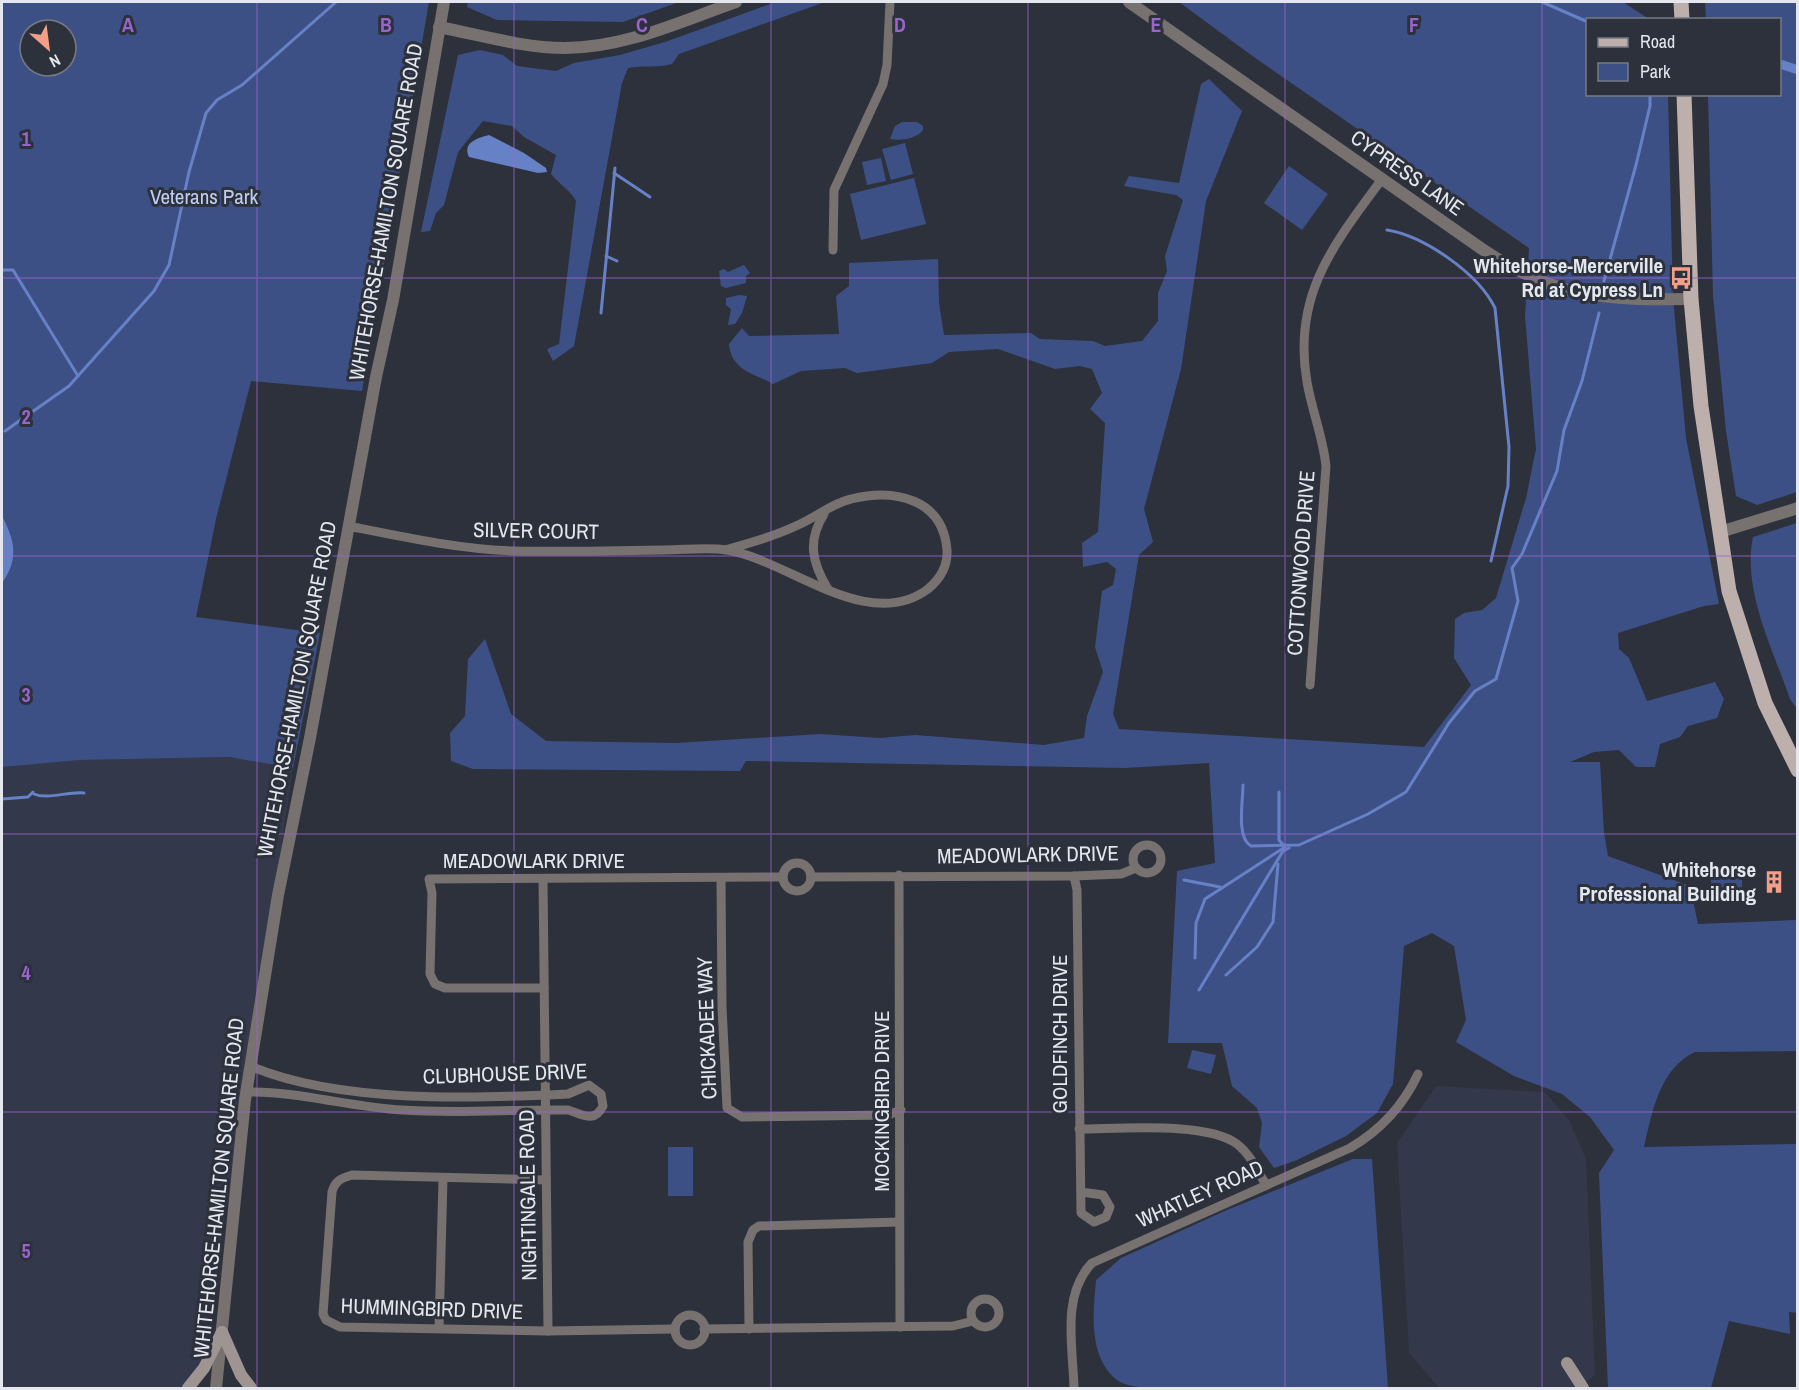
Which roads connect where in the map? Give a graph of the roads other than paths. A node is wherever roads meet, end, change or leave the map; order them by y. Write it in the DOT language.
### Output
graph roads {
  1 [pos="444,2"];
  2 [pos="736,2"];
  3 [pos="890,2"];
  4 [pos="1129,2"];
  5 [pos="1681,2"];
  6 [pos="1682,18"];
  7 [pos="439,27"];
  8 [pos="1684,96"];
  9 [pos="1382,178"];
  10 [pos="833,250"];
  11 [pos="1691,299"];
  12 [pos="1797,508"];
  13 [pos="825,512"];
  14 [pos="348,526"];
  15 [pos="1720,532"];
  16 [pos="725,550"];
  17 [pos="828,589"];
  18 [pos="1310,685"];
  19 [pos="1797,770"];
  20 [pos="1136,868"];
  21 [pos="899,875"];
  22 [pos="1074,876"];
  23 [pos="783,877"];
  24 [pos="811,877"];
  25 [pos="721,878"];
  26 [pos="543,879"];
  27 [pos="543,988"];
  28 [pos="250,1066"];
  29 [pos="1418,1074"];
  30 [pos="313,1083"];
  31 [pos="350,1089"];
  32 [pos="246,1092"];
  33 [pos="545,1095"];
  34 [pos="310,1099"];
  35 [pos="347,1105"];
  36 [pos="546,1110"];
  37 [pos="901,1110"];
  38 [pos="1079,1129"];
  39 [pos="443,1179"];
  40 [pos="546,1180"];
  41 [pos="1266,1185"];
  42 [pos="1081,1192"];
  43 [pos="899,1222"];
  44 [pos="973,1321"];
  45 [pos="900,1327"];
  46 [pos="439,1328"];
  47 [pos="675,1329"];
  48 [pos="704,1329"];
  49 [pos="749,1329"];
  50 [pos="548,1331"];
  51 [pos="222,1332"];
  52 [pos="1567,1362"];
  53 [pos="188,1389"];
  54 [pos="216,1389"];
  55 [pos="251,1389"];
  56 [pos="1074,1389"];
  57 [pos="1582,1389"];
  1 -- 7 [label="street, WHITEHORSE-HAMILTON SQUARE ROAD"];
  2 -- 7 [label="street"];
  3 -- 10 [label="street"];
  4 -- 9 [label="street, CYPRESS LANE"];
  5 -- 6 [label="main road"];
  7 -- 14 [label="street, WHITEHORSE-HAMILTON SQUARE ROAD"];
  8 -- 11 [label="main road"];
  9 -- 11 [label="street, CYPRESS LANE"];
  9 -- 18 [label="street, COTTONWOOD DRIVE"];
  11 -- 15 [label="main road"];
  12 -- 15 [label="street"];
  13 -- 16 [label="street, SILVER COURT"];
  13 -- 17 [label="street"];
  13 -- 17 [label="street, SILVER COURT"];
  14 -- 16 [label="street, SILVER COURT"];
  14 -- 28 [label="street, WHITEHORSE-HAMILTON SQUARE ROAD"];
  15 -- 19 [label="main road"];
  16 -- 17 [label="street, SILVER COURT"];
  20 -- 22 [label="street, MEADOWLARK DRIVE"];
  21 -- 22 [label="street, MEADOWLARK DRIVE"];
  21 -- 24 [label="street, MEADOWLARK DRIVE"];
  21 -- 37 [label="street, MOCKINGBIRD DRIVE"];
  22 -- 38 [label="street, GOLDFINCH DRIVE"];
  23 -- 24 [label="street, MEADOWLARK DRIVE"];
  23 -- 24 [label="street, MEADOWLARK DRIVE"];
  23 -- 25 [label="street, MEADOWLARK DRIVE"];
  25 -- 26 [label="street, MEADOWLARK DRIVE"];
  25 -- 37 [label="street, CHICKADEE WAY"];
  26 -- 27 [label="street, NIGHTINGALE ROAD"];
  26 -- 27 [label="street, MEADOWLARK DRIVE"];
  27 -- 33 [label="street, NIGHTINGALE ROAD"];
  28 -- 30 [label="street, CLUBHOUSE DRIVE"];
  28 -- 32 [label="street, WHITEHORSE-HAMILTON SQUARE ROAD"];
  29 -- 41 [label="street, WHATLEY ROAD"];
  30 -- 31 [label="street, CLUBHOUSE DRIVE"];
  30 -- 34 [label="street"];
  31 -- 33 [label="street, CLUBHOUSE DRIVE"];
  31 -- 35 [label="street"];
  32 -- 34 [label="street, CLUBHOUSE DRIVE"];
  32 -- 51 [label="street, WHITEHORSE-HAMILTON SQUARE ROAD"];
  33 -- 36 [label="street, NIGHTINGALE ROAD"];
  33 -- 36 [label="street, CLUBHOUSE DRIVE"];
  34 -- 35 [label="street, CLUBHOUSE DRIVE"];
  35 -- 36 [label="street, CLUBHOUSE DRIVE"];
  36 -- 40 [label="street, NIGHTINGALE ROAD"];
  37 -- 43 [label="street, MOCKINGBIRD DRIVE"];
  38 -- 41 [label="street"];
  38 -- 42 [label="street, GOLDFINCH DRIVE"];
  39 -- 40 [label="street, HUMMINGBIRD DRIVE"];
  39 -- 46 [label="street"];
  39 -- 46 [label="street, HUMMINGBIRD DRIVE"];
  40 -- 50 [label="street, NIGHTINGALE ROAD"];
  41 -- 56 [label="street, WHATLEY ROAD"];
  43 -- 45 [label="street, MOCKINGBIRD DRIVE"];
  43 -- 49 [label="street"];
  44 -- 45 [label="street, HUMMINGBIRD DRIVE"];
  45 -- 49 [label="street, HUMMINGBIRD DRIVE"];
  46 -- 50 [label="street, HUMMINGBIRD DRIVE"];
  47 -- 48 [label="street, HUMMINGBIRD DRIVE"];
  47 -- 48 [label="street"];
  47 -- 50 [label="street, HUMMINGBIRD DRIVE"];
  48 -- 49 [label="street, HUMMINGBIRD DRIVE"];
  51 -- 53 [label="main road"];
  51 -- 54 [label="street, WHITEHORSE-HAMILTON SQUARE ROAD"];
  51 -- 55 [label="main road"];
  52 -- 57 [label="main road"];
}
